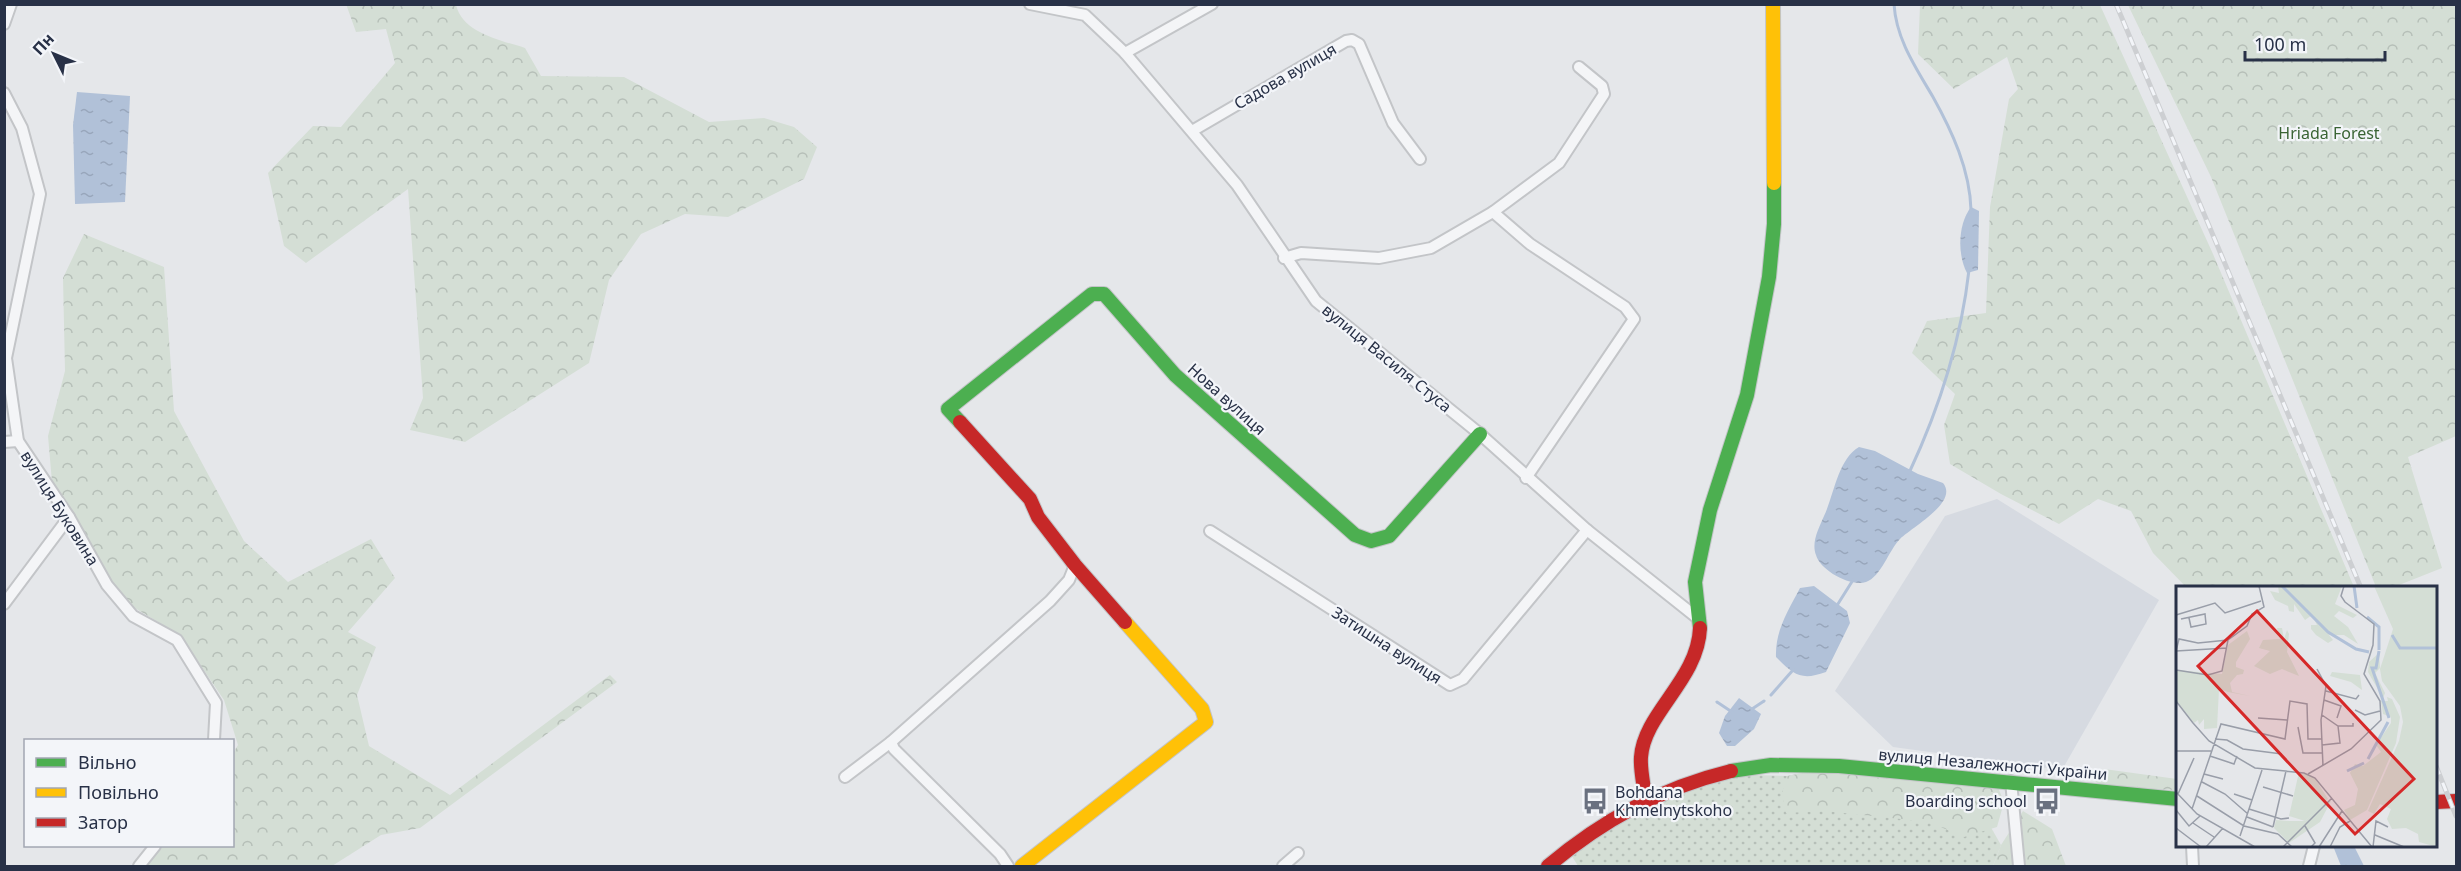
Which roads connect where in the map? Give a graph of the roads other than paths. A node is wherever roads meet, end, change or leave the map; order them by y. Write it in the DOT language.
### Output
graph roads {
  1 [pos="11,4"];
  2 [pos="1030,4"];
  3 [pos="1212,4"];
  4 [pos="1773,4"];
  5 [pos="4,24"];
  6 [pos="1125,53"];
  7 [pos="1579,67"];
  8 [pos="4,93"];
  9 [pos="1192,131"];
  10 [pos="1420,159"];
  11 [pos="1493,212"];
  12 [pos="1284,258"];
  13 [pos="1480,434"];
  14 [pos="18,441"];
  15 [pos="4,442"];
  16 [pos="1526,478"];
  17 [pos="69,517"];
  18 [pos="1587,530"];
  19 [pos="1210,531"];
  20 [pos="1075,566"];
  21 [pos="4,604"];
  22 [pos="1700,620"];
  23 [pos="214,739"];
  24 [pos="891,742"];
  25 [pos="845,777"];
  26 [pos="2011,781"];
  27 [pos="1645,798"];
  28 [pos="2176,799"];
  29 [pos="2457,801"];
  30 [pos="2437,802"];
  31 [pos="154,847"];
  32 [pos="2192,847"];
  33 [pos="2314,847"];
  34 [pos="1298,853"];
  35 [pos="139,867"];
  36 [pos="1008,867"];
  37 [pos="1023,867"];
  38 [pos="1283,867"];
  39 [pos="1548,867"];
  40 [pos="2019,867"];
  41 [pos="2193,867"];
  42 [pos="2309,867"];
  1 -- 5 [label="street"];
  2 -- 6 [label="street, вулиця Василя Стуса"];
  3 -- 6 [label="street"];
  4 -- 22 [label="street"];
  6 -- 9 [label="street, вулиця Василя Стуса"];
  7 -- 11 [label="street"];
  8 -- 14 [label="street, вулиця Буковина"];
  9 -- 10 [label="street, Садова вулиця"];
  9 -- 12 [label="street, вулиця Василя Стуса"];
  11 -- 12 [label="street"];
  11 -- 16 [label="street"];
  12 -- 13 [label="street, вулиця Василя Стуса"];
  13 -- 16 [label="street, вулиця Василя Стуса"];
  13 -- 20 [label="street, Нова вулиця"];
  14 -- 15 [label="street"];
  14 -- 17 [label="street, вулиця Буковина"];
  16 -- 18 [label="street, вулиця Василя Стуса"];
  17 -- 21 [label="street"];
  17 -- 23 [label="street, вулиця Буковина"];
  18 -- 19 [label="street, Затишна вулиця"];
  18 -- 22 [label="street, вулиця Василя Стуса"];
  20 -- 24 [label="street"];
  20 -- 37 [label="street"];
  22 -- 27 [label="street"];
  24 -- 25 [label="street"];
  24 -- 36 [label="street"];
  26 -- 27 [label="street, вулиця Незалежності України"];
  26 -- 28 [label="street, вулиця Незалежності України"];
  26 -- 40 [label="street"];
  27 -- 39 [label="street, вулиця Незалежності України"];
  29 -- 30 [label="street"];
  31 -- 35 [label="street"];
  32 -- 41 [label="street"];
  33 -- 42 [label="street"];
  34 -- 38 [label="street"];
}
